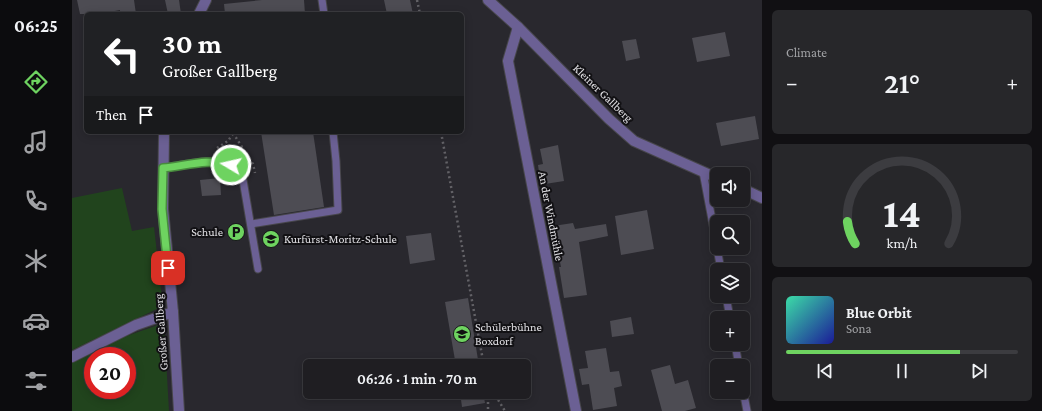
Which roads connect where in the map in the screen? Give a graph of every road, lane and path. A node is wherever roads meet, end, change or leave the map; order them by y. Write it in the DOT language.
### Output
graph roads {
  1 [pos="206,0"];
  2 [pos="322,0"];
  3 [pos="417,0"];
  4 [pos="488,0"];
  5 [pos="200,12"];
  6 [pos="324,12"];
  7 [pos="420,12"];
  8 [pos="518,27"];
  9 [pos="164,134"];
  10 [pos="233,134"];
  11 [pos="333,134"];
  12 [pos="441,134"];
  13 [pos="228,141"];
  14 [pos="163,168"];
  15 [pos="704,172"];
  16 [pos="710,175"];
  17 [pos="750,192"];
  18 [pos="762,198"];
  19 [pos="711,215"];
  20 [pos="251,224"];
  21 [pos="258,269"];
  22 [pos="173,312"];
  23 [pos="72,357"];
  24 [pos="483,359"];
  25 [pos="488,399"];
  26 [pos="498,399"];
  27 [pos="745,399"];
  28 [pos="179,411"];
  29 [pos="488,411"];
  30 [pos="505,411"];
  31 [pos="576,411"];
  32 [pos="747,411"];
  1 -- 5 [label="street"];
  2 -- 6 [label="lane"];
  3 -- 7 [label="path"];
  4 -- 8 [label="street, Kleiner Gallberg"];
  8 -- 15 [label="street, Kleiner Gallberg"];
  8 -- 31 [label="street, An der Windmühle"];
  9 -- 14 [label="street, Großer Gallberg"];
  10 -- 13 [label="path"];
  11 -- 20 [label="lane"];
  12 -- 24 [label="path"];
  14 -- 20 [label="lane"];
  14 -- 22 [label="street, Großer Gallberg"];
  15 -- 16 [label="street, Kleiner Gallberg"];
  15 -- 19 [label="lane"];
  17 -- 18 [label="street"];
  20 -- 21 [label="lane"];
  22 -- 23 [label="street"];
  22 -- 28 [label="street, Großer Gallberg"];
  25 -- 29 [label="path"];
  26 -- 30 [label="path"];
  27 -- 32 [label="lane"];
}
